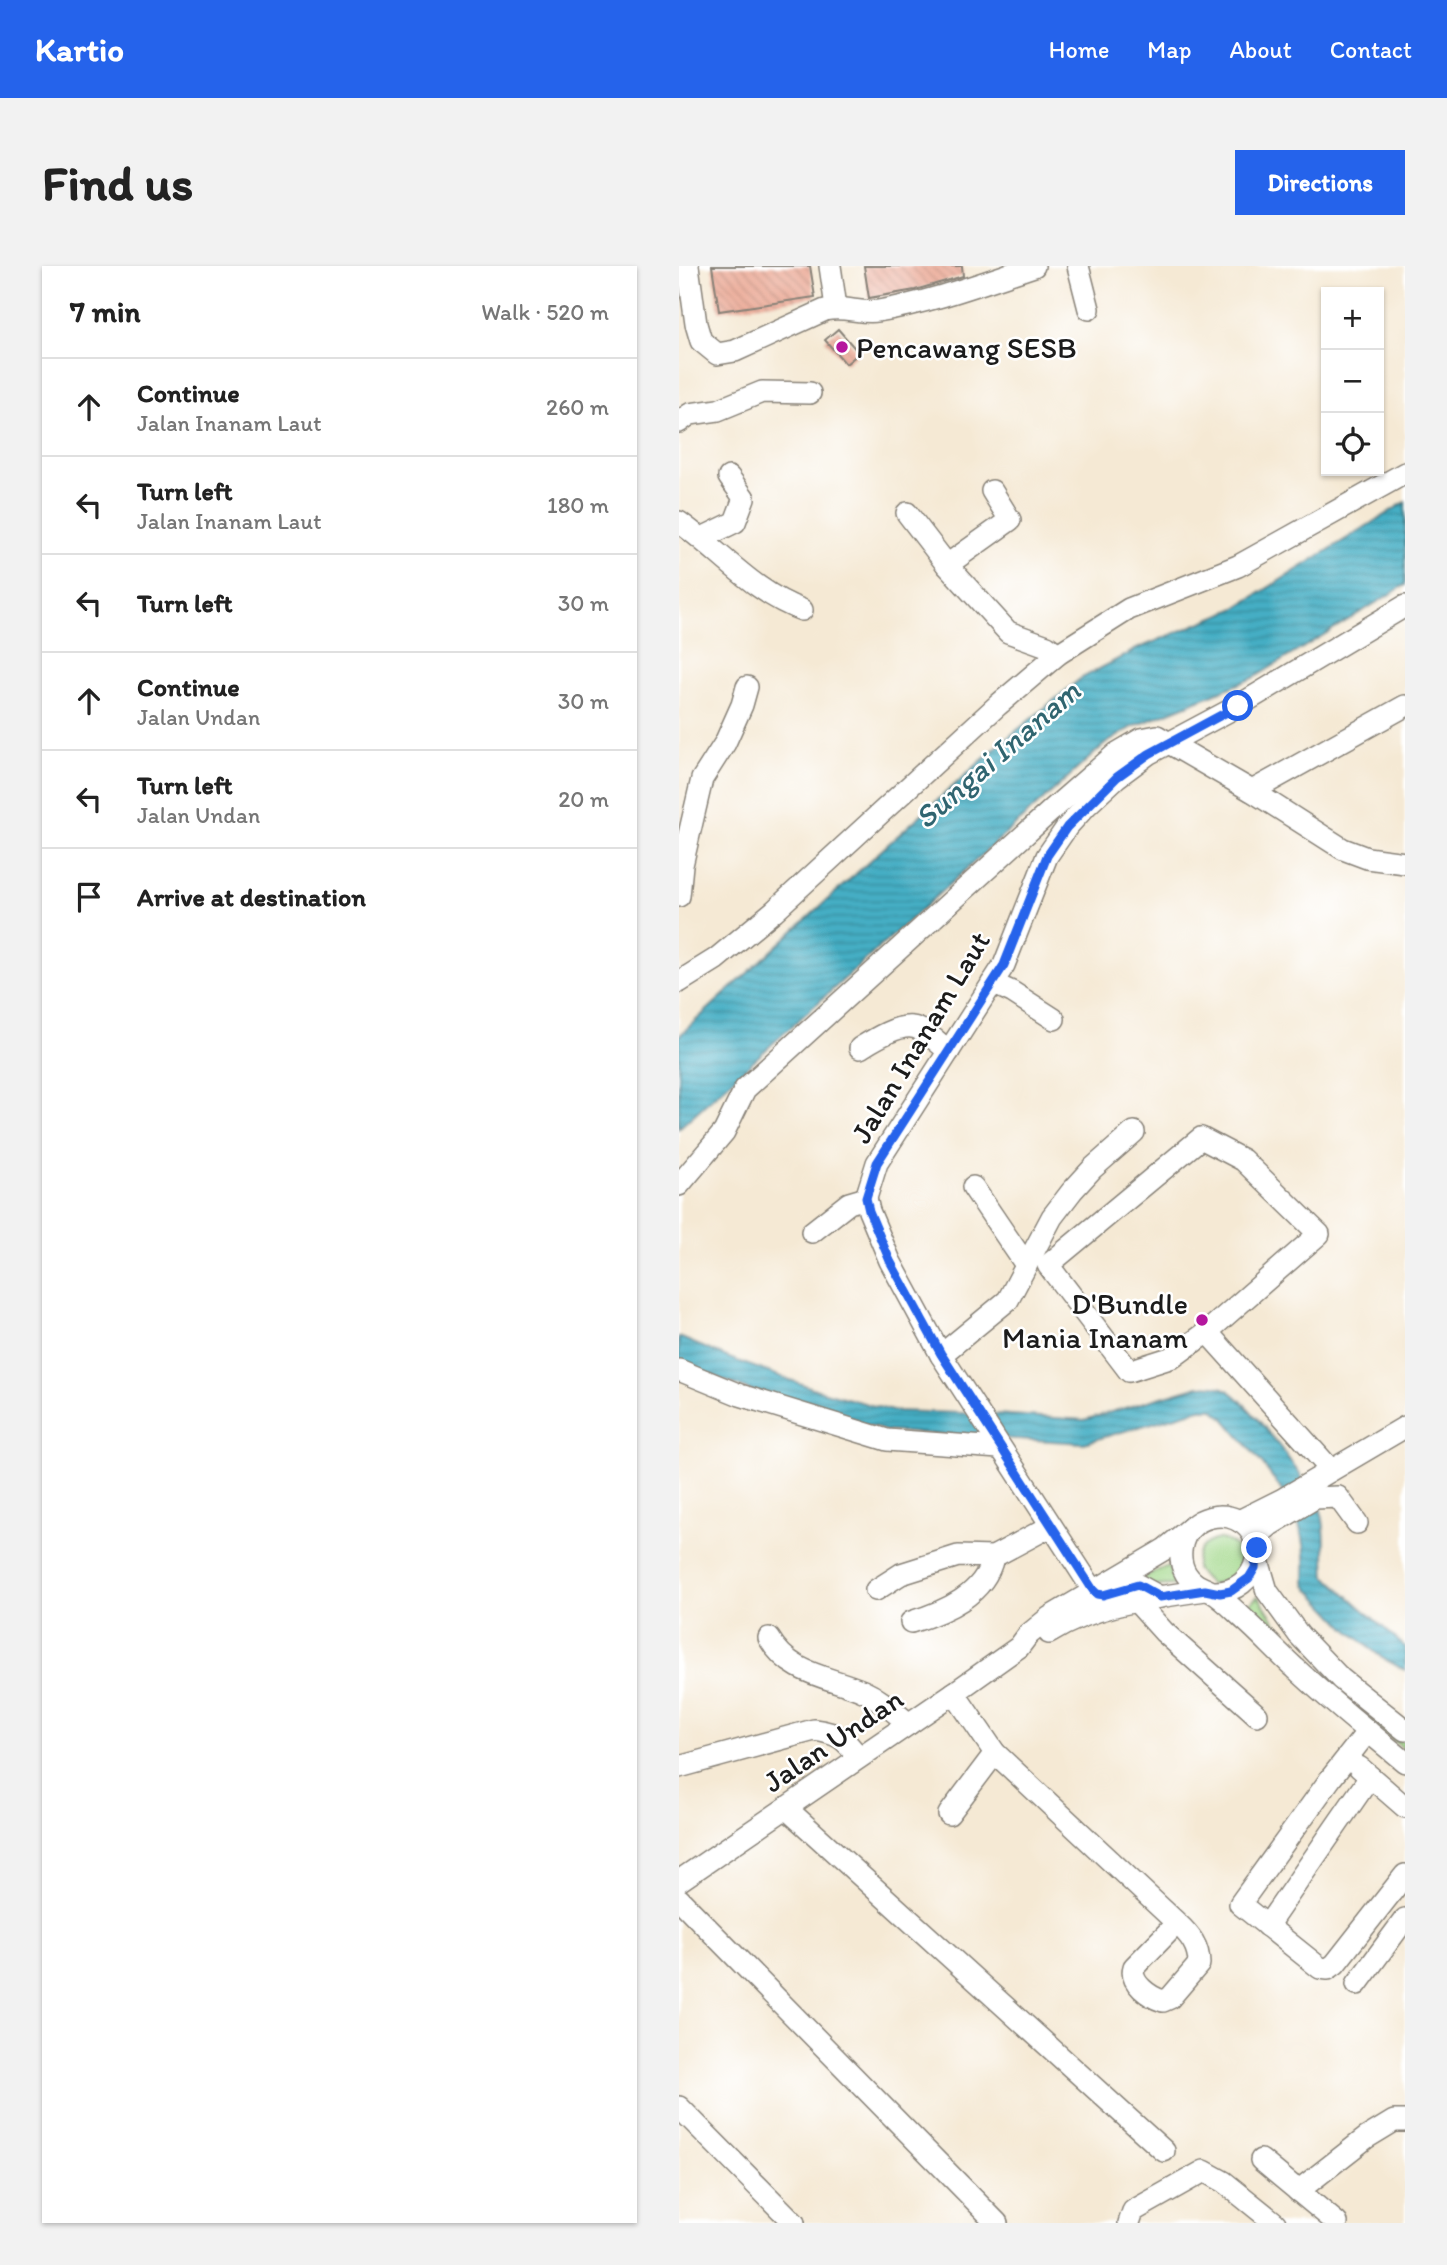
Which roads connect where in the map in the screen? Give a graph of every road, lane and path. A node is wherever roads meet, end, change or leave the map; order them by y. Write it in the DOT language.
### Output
graph roads {
  1 [pos="688,266"];
  2 [pos="830,266"];
  3 [pos="1034,266"];
  4 [pos="1078,266"];
  5 [pos="988,273"];
  6 [pos="831,309"];
  7 [pos="1089,309"];
  8 [pos="810,393"];
  9 [pos="679,422"];
  10 [pos="1405,473"];
  11 [pos="729,477"];
  12 [pos="992,491"];
  13 [pos="907,513"];
  14 [pos="679,522"];
  15 [pos="702,538"];
  16 [pos="947,565"];
  17 [pos="1405,606"];
  18 [pos="796,608"];
  19 [pos="1058,654"];
  20 [pos="747,687"];
  21 [pos="1405,706"];
  22 [pos="1171,744"];
  23 [pos="1252,791"];
  24 [pos="1405,863"];
  25 [pos="679,896"];
  26 [pos="679,981"];
  27 [pos="992,984"];
  28 [pos="1055,1019"];
  29 [pos="860,1048"];
  30 [pos="949,1051"];
  31 [pos="1134,1132"];
  32 [pos="679,1185"];
  33 [pos="973,1187"];
  34 [pos="866,1198"];
  35 [pos="812,1232"];
  36 [pos="1026,1265"];
  37 [pos="1207,1332"];
  38 [pos="941,1354"];
  39 [pos="679,1370"];
  40 [pos="1405,1427"];
  41 [pos="999,1448"];
  42 [pos="1331,1470"];
  43 [pos="1311,1491"];
  44 [pos="1284,1507"];
  45 [pos="1239,1521"];
  46 [pos="1357,1523"];
  47 [pos="1051,1526"];
  48 [pos="1193,1526"];
  49 [pos="1256,1548"];
  50 [pos="993,1557"];
  51 [pos="876,1590"];
  52 [pos="1093,1590"];
  53 [pos="1208,1591"];
  54 [pos="1160,1597"];
  55 [pos="1137,1602"];
  56 [pos="911,1622"];
  57 [pos="769,1638"];
  58 [pos="1019,1647"];
  59 [pos="1350,1685"];
  60 [pos="954,1693"];
  61 [pos="1257,1715"];
  62 [pos="1405,1717"];
  63 [pos="909,1724"];
  64 [pos="1405,1730"];
  65 [pos="1368,1731"];
  66 [pos="995,1753"];
  67 [pos="1347,1756"];
  68 [pos="858,1758"];
  69 [pos="1405,1762"];
  70 [pos="679,1767"];
  71 [pos="1370,1777"];
  72 [pos="1405,1807"];
  73 [pos="786,1808"];
  74 [pos="949,1814"];
  75 [pos="1405,1875"];
  76 [pos="679,1881"];
  77 [pos="679,1899"];
  78 [pos="1405,1919"];
  79 [pos="1177,1923"];
  80 [pos="1267,1926"];
  81 [pos="1357,1984"];
  82 [pos="679,2107"];
  83 [pos="1405,2121"];
  84 [pos="1164,2151"];
  85 [pos="1261,2160"];
  86 [pos="1298,2191"];
  87 [pos="794,2223"];
  88 [pos="997,2223"];
  89 [pos="1129,2223"];
  90 [pos="1275,2223"];
  91 [pos="1338,2223"];
  1 -- 6 [label="street"];
  2 -- 6 [label="street"];
  3 -- 5 [label="street"];
  4 -- 7 [label="street"];
  5 -- 6 [label="street"];
  8 -- 9 [label="street"];
  10 -- 19 [label="street"];
  11 -- 15 [label="street"];
  12 -- 16 [label="street"];
  13 -- 16 [label="street"];
  14 -- 15 [label="street"];
  15 -- 18 [label="street"];
  16 -- 19 [label="street"];
  17 -- 22 [label="street, Jalan Inanam Laut"];
  19 -- 26 [label="street"];
  20 -- 25 [label="street"];
  21 -- 23 [label="street"];
  22 -- 23 [label="street"];
  22 -- 27 [label="street, Jalan Inanam Laut"];
  22 -- 32 [label="street"];
  23 -- 24 [label="street"];
  27 -- 28 [label="street"];
  27 -- 30 [label="street, Jalan Inanam Laut"];
  29 -- 30 [label="street"];
  30 -- 34 [label="street, Jalan Inanam Laut"];
  31 -- 36 [label="street"];
  33 -- 36 [label="street"];
  34 -- 35 [label="street"];
  34 -- 38 [label="street"];
  36 -- 38 [label="street"];
  37 -- 37 [label="street"];
  37 -- 42 [label="street"];
  38 -- 41 [label="street"];
  39 -- 41 [label="street"];
  40 -- 42 [label="street"];
  41 -- 47 [label="street"];
  42 -- 43 [label="street"];
  43 -- 44 [label="street"];
  43 -- 46 [label="street"];
  44 -- 45 [label="street"];
  44 -- 49 [label="street"];
  45 -- 48 [label="street, Jalan Undan"];
  45 -- 49 [label="street"];
  47 -- 50 [label="street"];
  47 -- 52 [label="street"];
  48 -- 52 [label="street, Jalan Undan"];
  48 -- 53 [label="street"];
  49 -- 53 [label="street, Jalan Undan"];
  49 -- 59 [label="street"];
  50 -- 51 [label="street"];
  50 -- 56 [label="street"];
  52 -- 54 [label="street"];
  52 -- 58 [label="street, Jalan Undan"];
  53 -- 54 [label="street, Jalan Undan"];
  53 -- 65 [label="street"];
  54 -- 55 [label="street, Jalan Undan"];
  55 -- 58 [label="street, Jalan Undan"];
  55 -- 61 [label="street"];
  57 -- 63 [label="street"];
  58 -- 60 [label="street, Jalan Undan"];
  59 -- 62 [label="street"];
  59 -- 64 [label="street"];
  60 -- 63 [label="street, Jalan Undan"];
  60 -- 66 [label="street"];
  63 -- 68 [label="street, Jalan Undan"];
  65 -- 67 [label="street"];
  65 -- 69 [label="street"];
  66 -- 74 [label="street"];
  66 -- 79 [label="street"];
  67 -- 71 [label="street"];
  67 -- 80 [label="street"];
  68 -- 70 [label="street"];
  68 -- 73 [label="street, Jalan Undan"];
  71 -- 72 [label="street"];
  71 -- 80 [label="street"];
  73 -- 76 [label="street, Jalan Undan"];
  73 -- 84 [label="street"];
  75 -- 80 [label="street"];
  77 -- 88 [label="street"];
  78 -- 81 [label="street"];
  82 -- 87 [label="street"];
  83 -- 86 [label="street"];
  85 -- 86 [label="street"];
  86 -- 91 [label="street"];
  89 -- 90 [label="street"];
}
